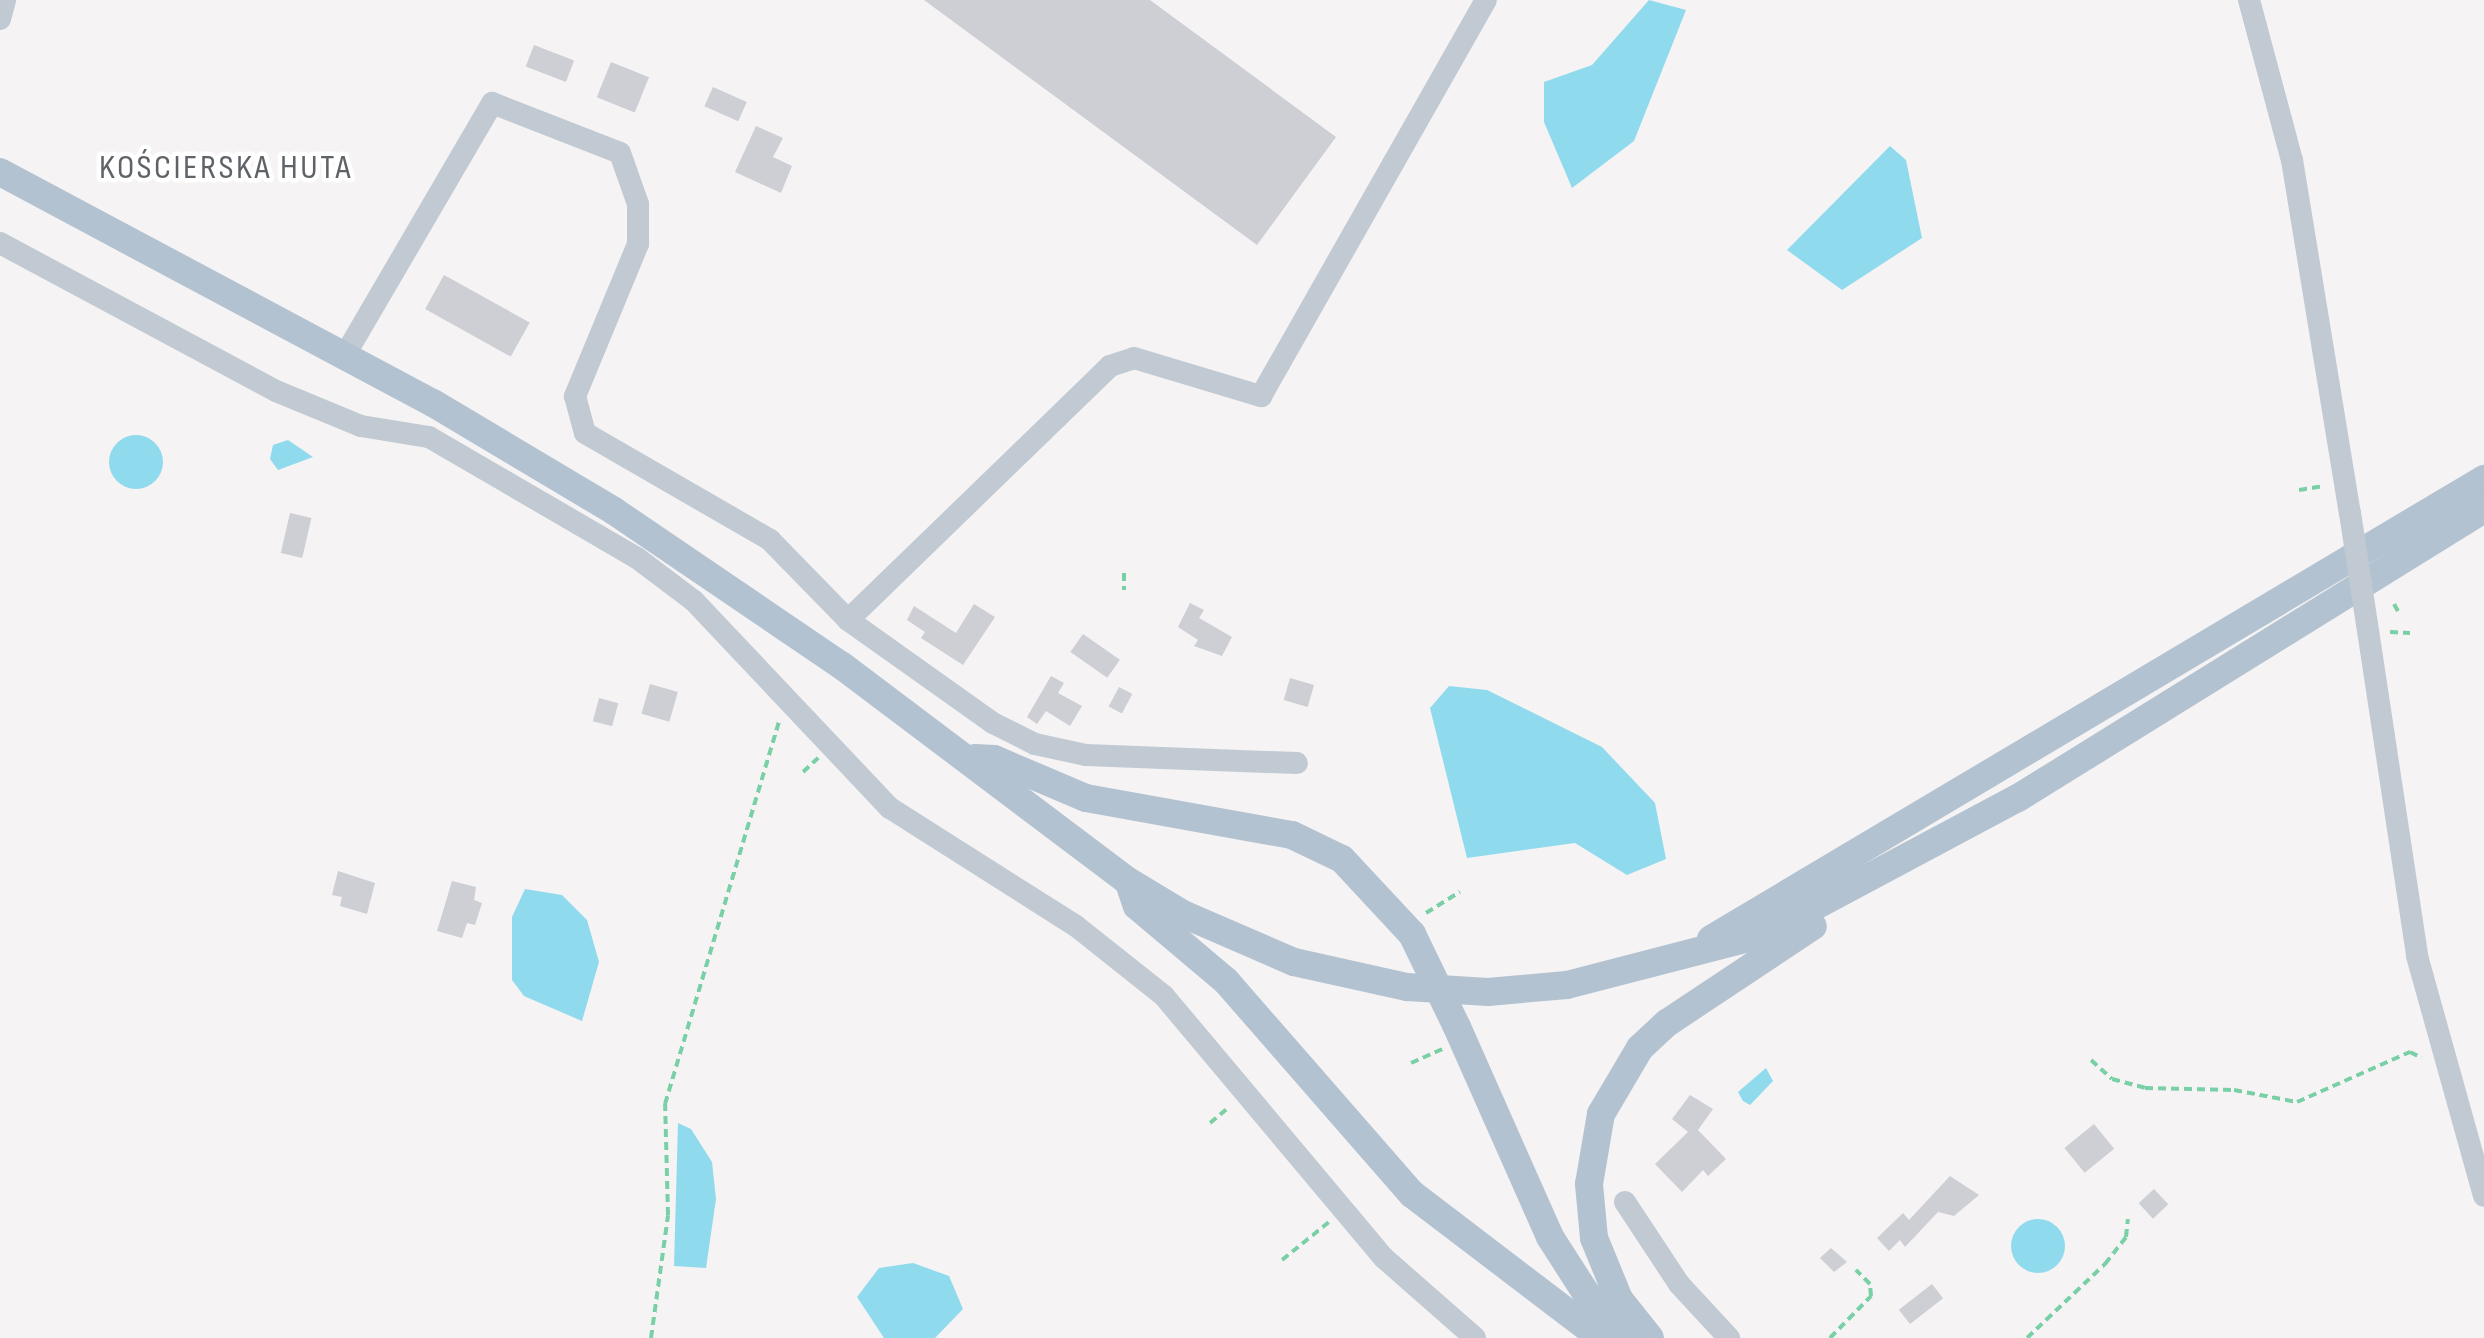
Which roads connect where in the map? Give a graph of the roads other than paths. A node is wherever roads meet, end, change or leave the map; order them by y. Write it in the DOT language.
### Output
graph roads {
  1 [pos="5,0"];
  2 [pos="1486,0"];
  3 [pos="2249,0"];
  4 [pos="0,19"];
  5 [pos="0,172"];
  6 [pos="0,243"];
  7 [pos="345,355"];
  8 [pos="2484,479"];
  9 [pos="2484,508"];
  10 [pos="848,620"];
  11 [pos="967,758"];
  12 [pos="1297,763"];
  13 [pos="1900,865"];
  14 [pos="1128,882"];
  15 [pos="1665,962"];
  16 [pos="2484,1196"];
  17 [pos="1625,1202"];
  18 [pos="1475,1338"];
  19 [pos="1601,1338"];
  20 [pos="1634,1338"];
  21 [pos="1650,1338"];
  22 [pos="1728,1338"];
  1 -- 4 [label="street"];
  2 -- 10 [label="street"];
  3 -- 16 [label="street, bridge"];
  5 -- 7 [label="main road"];
  6 -- 18 [label="street"];
  7 -- 10 [label="street"];
  7 -- 11 [label="main road"];
  8 -- 15 [label="main road"];
  9 -- 13 [label="main road"];
  10 -- 12 [label="street"];
  11 -- 14 [label="main road"];
  11 -- 20 [label="main road, bridge"];
  13 -- 15 [label="main road"];
  13 -- 21 [label="main road"];
  14 -- 15 [label="main road"];
  14 -- 19 [label="main road"];
  17 -- 22 [label="street"];
}
